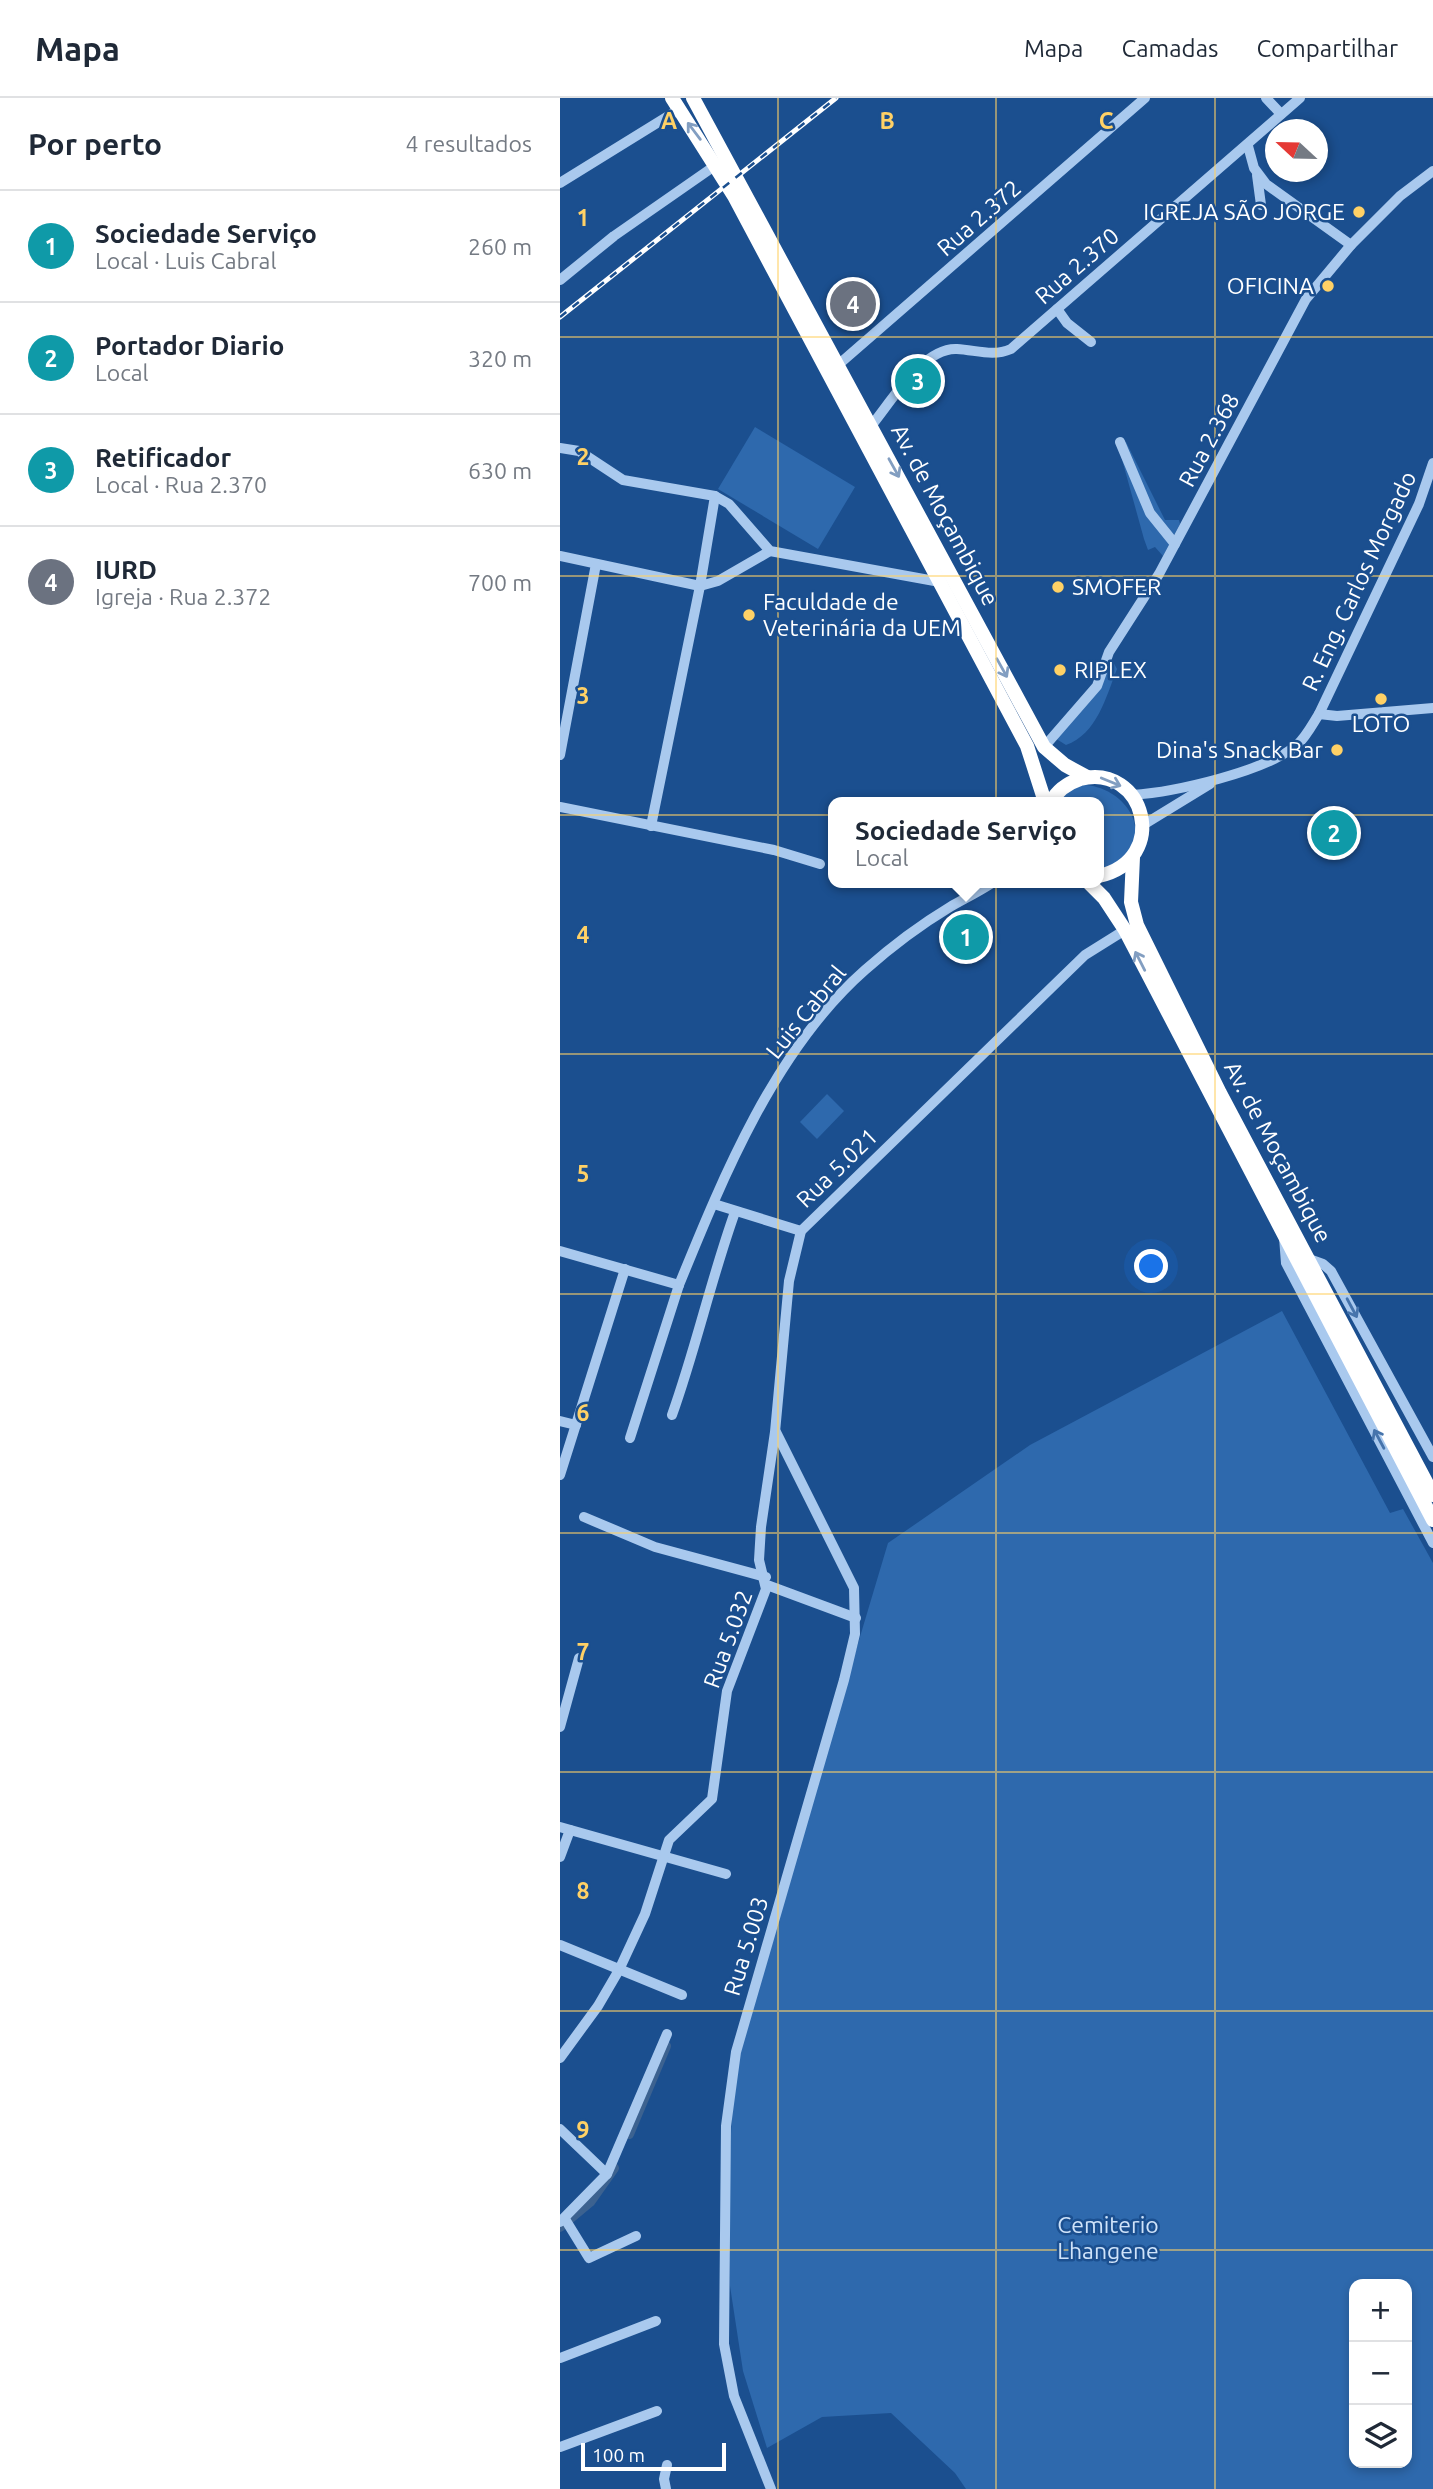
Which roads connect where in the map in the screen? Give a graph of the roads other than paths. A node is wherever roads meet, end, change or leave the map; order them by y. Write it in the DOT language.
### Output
graph roads {
  1 [pos="693,98"];
  2 [pos="1145,98"];
  3 [pos="1266,98"];
  4 [pos="1300,98"];
  5 [pos="675,104"];
  6 [pos="1281,114"];
  7 [pos="1248,146"];
  8 [pos="722,162"];
  9 [pos="1254,168"];
  10 [pos="1433,171"];
  11 [pos="560,183"];
  12 [pos="739,194"];
  13 [pos="1261,205"];
  14 [pos="1351,245"];
  15 [pos="560,280"];
  16 [pos="1057,309"];
  17 [pos="1091,342"];
  18 [pos="838,365"];
  19 [pos="871,426"];
  20 [pos="1120,442"];
  21 [pos="560,448"];
  22 [pos="1433,463"];
  23 [pos="715,496"];
  24 [pos="1175,544"];
  25 [pos="769,551"];
  26 [pos="560,556"];
  27 [pos="596,564"];
  28 [pos="940,582"];
  29 [pos="700,586"];
  30 [pos="1433,708"];
  31 [pos="1319,714"];
  32 [pos="1044,747"];
  33 [pos="560,755"];
  34 [pos="1087,777"];
  35 [pos="1220,778"];
  36 [pos="1132,795"];
  37 [pos="1043,797"];
  38 [pos="1055,797"];
  39 [pos="560,807"];
  40 [pos="1143,825"];
  41 [pos="651,826"];
  42 [pos="1133,857"];
  43 [pos="820,864"];
  44 [pos="1104,874"];
  45 [pos="984,888"];
  46 [pos="988,888"];
  47 [pos="1094,888"];
  48 [pos="980,891"];
  49 [pos="1125,930"];
  50 [pos="714,1204"];
  51 [pos="735,1212"];
  52 [pos="802,1231"];
  53 [pos="1284,1237"];
  54 [pos="560,1251"];
  55 [pos="1308,1259"];
  56 [pos="625,1269"];
  57 [pos="679,1285"];
  58 [pos="672,1415"];
  59 [pos="560,1421"];
  60 [pos="576,1425"];
  61 [pos="775,1432"];
  62 [pos="630,1438"];
  63 [pos="1433,1457"];
  64 [pos="560,1475"];
  65 [pos="1433,1495"];
  66 [pos="584,1517"];
  67 [pos="1433,1520"];
  68 [pos="1433,1543"];
  69 [pos="767,1581"];
  70 [pos="856,1618"];
  71 [pos="579,1658"];
  72 [pos="563,1697"];
  73 [pos="560,1727"];
  74 [pos="565,1829"];
  75 [pos="664,1855"];
  76 [pos="560,1857"];
  77 [pos="726,1874"];
  78 [pos="560,1945"];
  79 [pos="620,1970"];
  80 [pos="682,1995"];
  81 [pos="667,2034"];
  82 [pos="560,2058"];
  83 [pos="560,2129"];
  84 [pos="607,2174"];
  85 [pos="562,2220"];
  86 [pos="636,2236"];
  87 [pos="656,2321"];
  88 [pos="560,2358"];
  89 [pos="657,2411"];
  90 [pos="560,2447"];
  91 [pos="667,2465"];
  92 [pos="666,2489"];
  93 [pos="771,2489"];
  1 -- 8 [label="highway"];
  2 -- 18 [label="street, Rua 2.372"];
  3 -- 6 [label="street"];
  4 -- 6 [label="street, Rua 2.370"];
  8 -- 5 [label="highway, one-way"];
  5 -- 11 [label="street"];
  6 -- 7 [label="street, Rua 2.370"];
  7 -- 9 [label="street"];
  7 -- 16 [label="street, Rua 2.370"];
  8 -- 12 [label="highway"];
  8 -- 15 [label="street"];
  9 -- 13 [label="street"];
  9 -- 14 [label="street"];
  10 -- 14 [label="street, Rua 2.368"];
  12 -- 18 [label="highway, Av. de Moçambique"];
  12 -- 28 [label="highway"];
  14 -- 24 [label="street, Rua 2.368"];
  16 -- 17 [label="street"];
  16 -- 19 [label="street, Rua 2.370"];
  18 -- 19 [label="highway, Av. de Moçambique"];
  19 -- 32 [label="highway, Av. de Moçambique, one-way"];
  20 -- 24 [label="street"];
  21 -- 23 [label="street"];
  22 -- 31 [label="street, R. Eng. Carlos Morgado"];
  23 -- 25 [label="street"];
  23 -- 29 [label="street"];
  24 -- 32 [label="street, Rua 2.368"];
  25 -- 28 [label="street"];
  25 -- 29 [label="street"];
  26 -- 27 [label="street"];
  27 -- 29 [label="street"];
  27 -- 33 [label="street"];
  28 -- 37 [label="highway"];
  29 -- 41 [label="street"];
  30 -- 31 [label="street"];
  31 -- 35 [label="street, R. Eng. Carlos Morgado"];
  32 -- 34 [label="highway, Av. de Moçambique"];
  34 -- 36 [label="highway, Av. de Moçambique, one-way"];
  34 -- 38 [label="highway"];
  35 -- 36 [label="street"];
  35 -- 40 [label="street"];
  36 -- 40 [label="highway"];
  39 -- 41 [label="street"];
  40 -- 42 [label="highway, Av. de Moçambique"];
  41 -- 43 [label="street"];
  42 -- 44 [label="highway"];
  42 -- 55 [label="highway, Av. de Moçambique"];
  45 -- 48 [label="street, Luis Cabral"];
  46 -- 48 [label="street, Luis Cabral"];
  47 -- 49 [label="highway, Av. de Moçambique"];
  48 -- 50 [label="street, Luis Cabral"];
  49 -- 52 [label="street, Rua 5.021"];
  53 -- 49 [label="highway, Av. de Moçambique, one-way"];
  50 -- 51 [label="street, Rua 5.021"];
  50 -- 57 [label="street"];
  51 -- 52 [label="street, Rua 5.021"];
  51 -- 58 [label="street"];
  52 -- 61 [label="street, Rua 5.032"];
  53 -- 67 [label="highway, Av. de Moçambique"];
  68 -- 53 [label="street, one-way"];
  54 -- 56 [label="street"];
  55 -- 63 [label="street, one-way"];
  55 -- 65 [label="highway, Av. de Moçambique"];
  56 -- 57 [label="street"];
  56 -- 60 [label="street"];
  57 -- 62 [label="street"];
  59 -- 60 [label="street"];
  60 -- 64 [label="street"];
  61 -- 69 [label="street, Rua 5.032"];
  61 -- 70 [label="street, Rua 5.003"];
  66 -- 69 [label="street"];
  69 -- 70 [label="street"];
  69 -- 75 [label="street, Rua 5.032"];
  70 -- 93 [label="street, Rua 5.003"];
  71 -- 72 [label="street"];
  72 -- 73 [label="street"];
  74 -- 75 [label="street"];
  74 -- 76 [label="street"];
  75 -- 77 [label="street"];
  75 -- 79 [label="street, Rua 5.032"];
  78 -- 79 [label="street"];
  79 -- 80 [label="street"];
  79 -- 82 [label="street, Rua 5.032"];
  81 -- 84 [label="street"];
  83 -- 84 [label="street"];
  84 -- 85 [label="street"];
  85 -- 86 [label="street"];
  87 -- 88 [label="street"];
  89 -- 90 [label="street"];
  91 -- 92 [label="street"];
}
